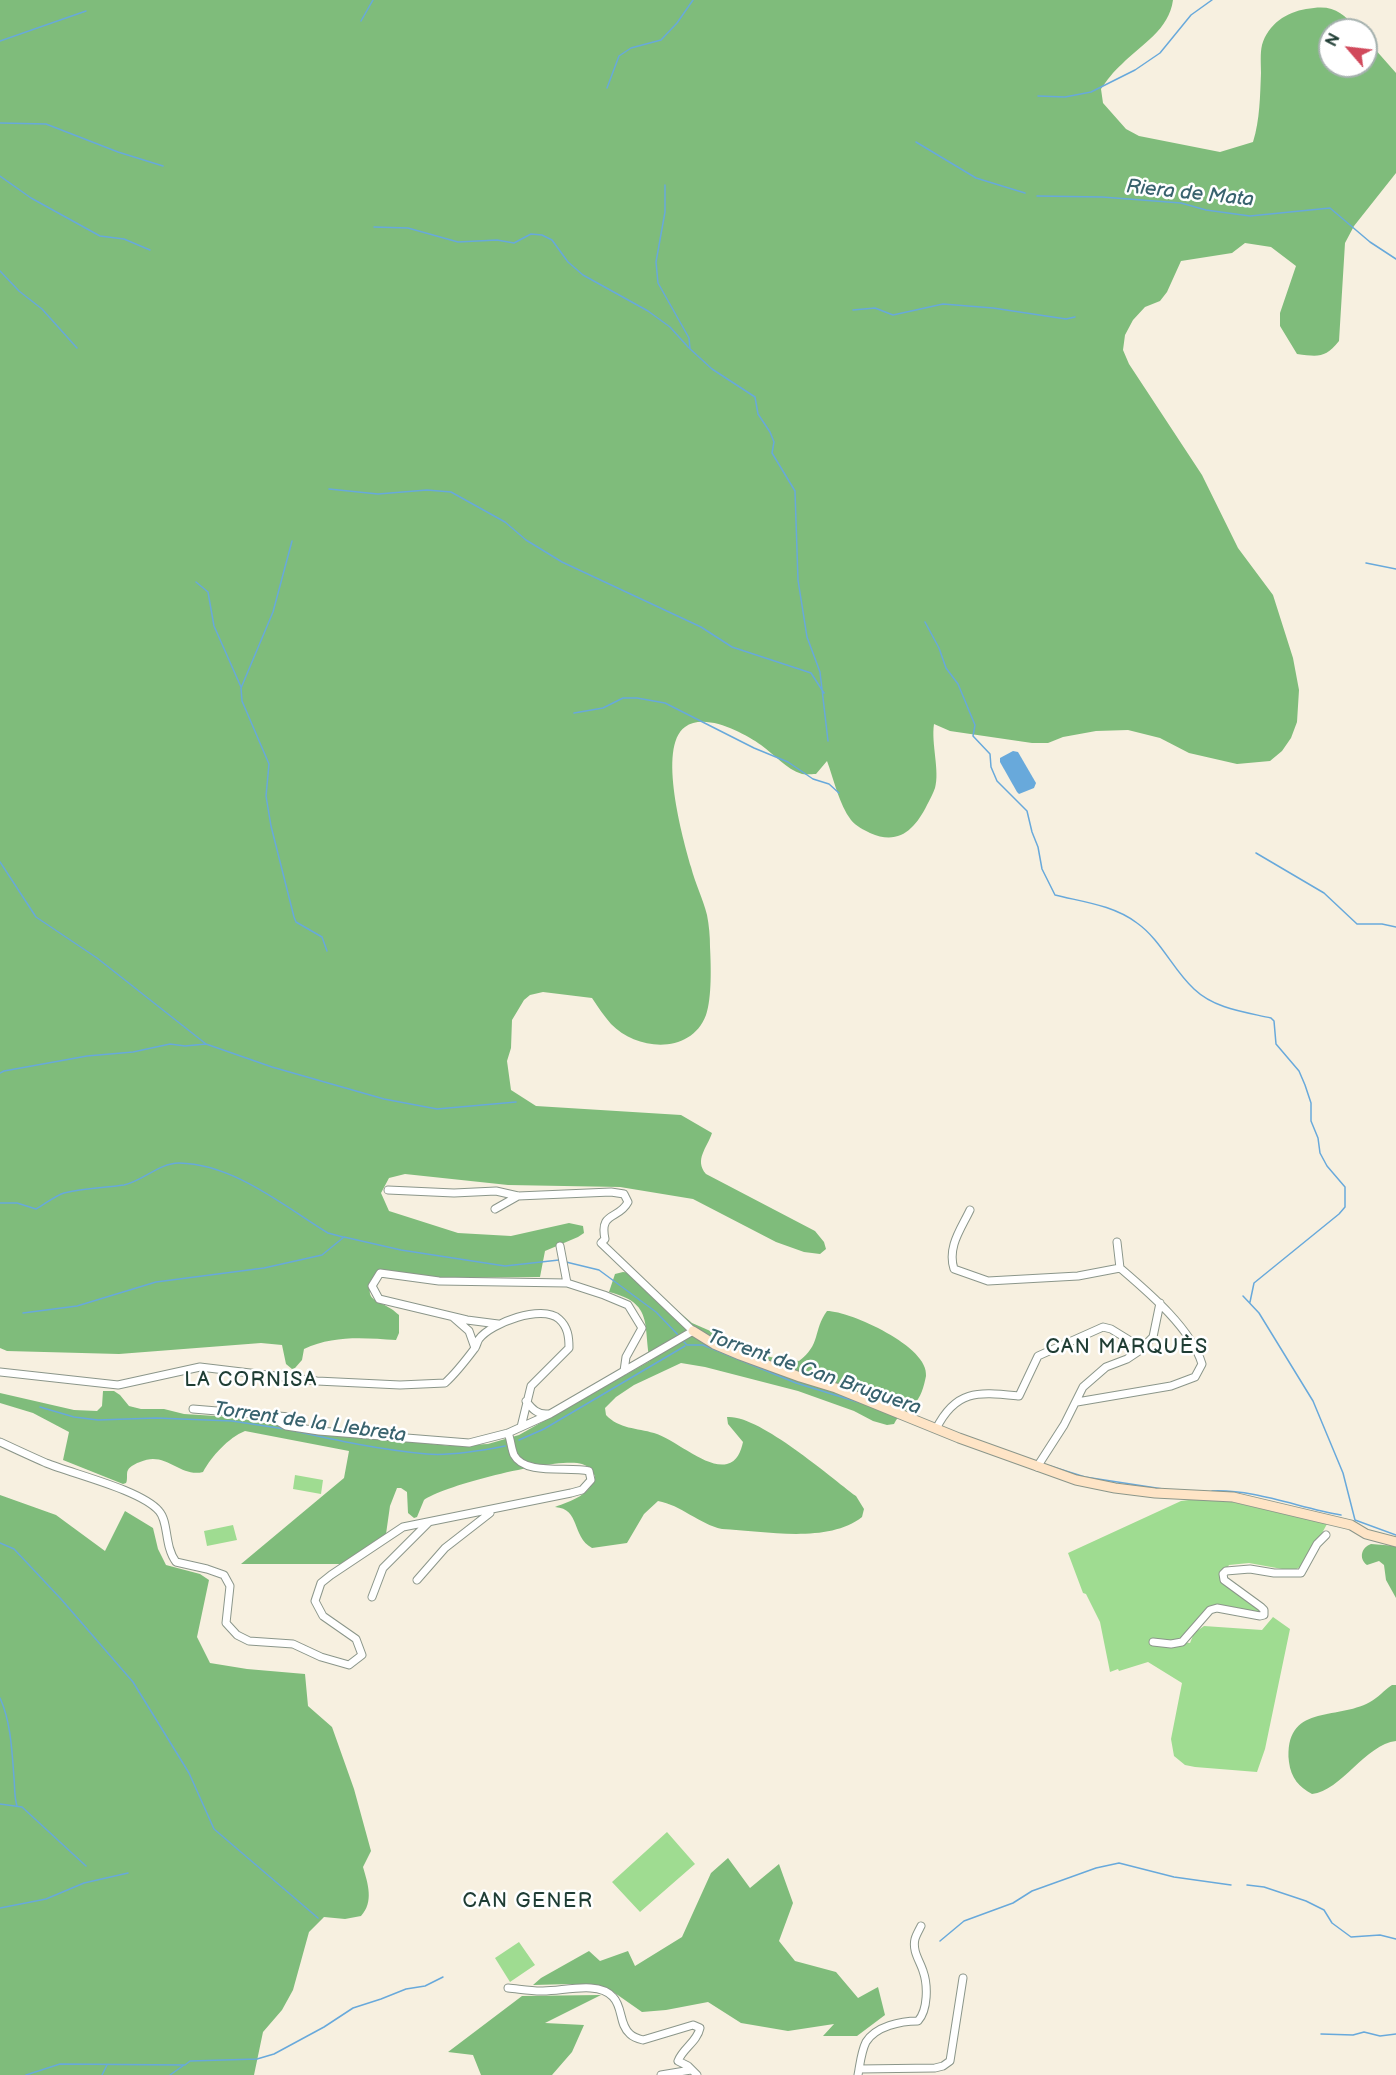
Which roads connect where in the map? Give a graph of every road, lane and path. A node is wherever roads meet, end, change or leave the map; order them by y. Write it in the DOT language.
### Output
graph roads {
  1 [pos="388,1190"];
  2 [pos="518,1197"];
  3 [pos="495,1209"];
  4 [pos="970,1210"];
  5 [pos="1117,1242"];
  6 [pos="560,1246"];
  7 [pos="1120,1268"];
  8 [pos="567,1283"];
  9 [pos="1160,1303"];
  10 [pos="451,1315"];
  11 [pos="498,1324"];
  12 [pos="693,1331"];
  13 [pos="475,1348"];
  14 [pos="1142,1348"];
  15 [pos="624,1371"];
  16 [pos="0,1372"];
  17 [pos="526,1401"];
  18 [pos="1077,1402"];
  19 [pos="193,1409"];
  20 [pos="550,1414"];
  21 [pos="521,1427"];
  22 [pos="936,1429"];
  23 [pos="508,1432"];
  24 [pos="0,1442"];
  25 [pos="1037,1467"];
  26 [pos="492,1511"];
  27 [pos="429,1522"];
  28 [pos="1326,1535"];
  29 [pos="1396,1542"];
  30 [pos="417,1580"];
  31 [pos="372,1597"];
  32 [pos="1153,1642"];
  33 [pos="921,1926"];
  34 [pos="963,1978"];
  35 [pos="508,1988"];
  36 [pos="859,2072"];
  37 [pos="900,2072"];
  38 [pos="694,2073"];
  39 [pos="662,2075"];
  1 -- 2 [label="street"];
  2 -- 3 [label="street"];
  2 -- 12 [label="street"];
  4 -- 7 [label="street"];
  5 -- 7 [label="street"];
  6 -- 8 [label="street"];
  7 -- 9 [label="street"];
  8 -- 10 [label="street"];
  8 -- 15 [label="street"];
  9 -- 14 [label="street"];
  9 -- 18 [label="street"];
  10 -- 11 [label="street"];
  10 -- 13 [label="street"];
  11 -- 13 [label="street"];
  11 -- 17 [label="street"];
  12 -- 15 [label="street"];
  12 -- 22 [label="street"];
  13 -- 16 [label="street"];
  14 -- 18 [label="street"];
  14 -- 22 [label="street"];
  15 -- 20 [label="street"];
  17 -- 20 [label="street"];
  17 -- 21 [label="street"];
  18 -- 25 [label="street"];
  19 -- 23 [label="street"];
  20 -- 21 [label="street"];
  21 -- 23 [label="street"];
  22 -- 25 [label="street"];
  23 -- 26 [label="street"];
  24 -- 27 [label="street"];
  25 -- 29 [label="street"];
  26 -- 27 [label="street"];
  26 -- 30 [label="street"];
  27 -- 31 [label="street"];
  28 -- 32 [label="street"];
  33 -- 36 [label="street"];
  34 -- 37 [label="street"];
  35 -- 38 [label="street"];
  36 -- 37 [label="street"];
  38 -- 39 [label="street"];
}
